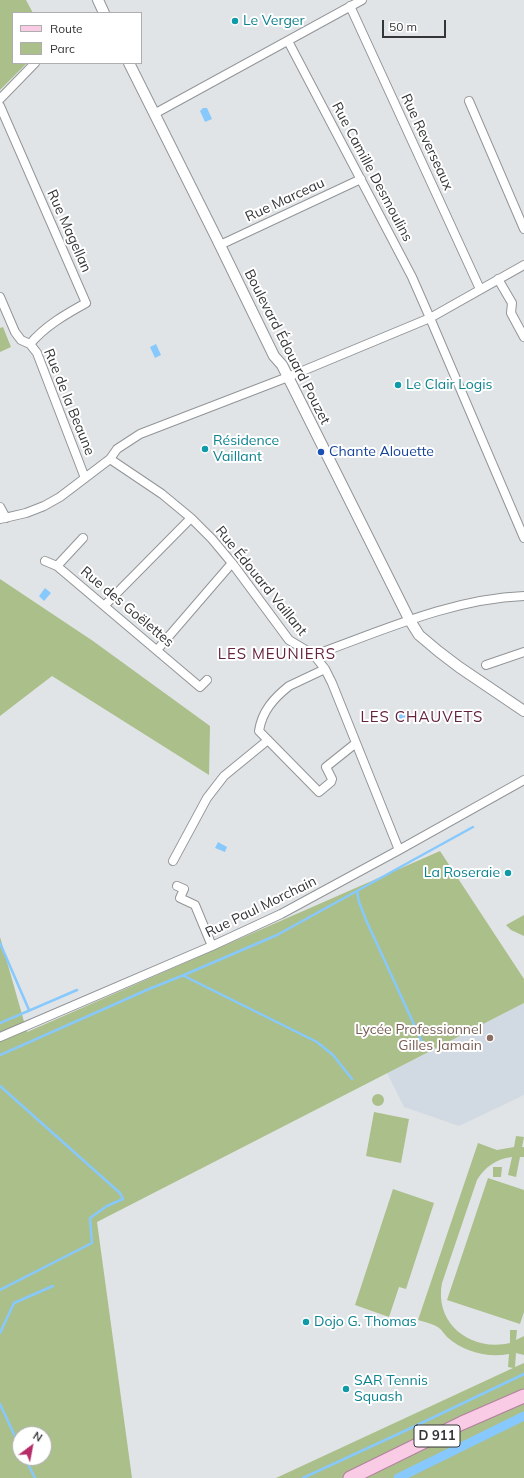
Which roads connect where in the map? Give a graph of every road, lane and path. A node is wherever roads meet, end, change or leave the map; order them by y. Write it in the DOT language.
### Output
graph roads {
  1 [pos="98,0"];
  2 [pos="362,0"];
  3 [pos="350,6"];
  4 [pos="104,12"];
  5 [pos="288,41"];
  6 [pos="34,64"];
  7 [pos="129,64"];
  8 [pos="0,99"];
  9 [pos="469,101"];
  10 [pos="0,106"];
  11 [pos="154,114"];
  12 [pos="361,179"];
  13 [pos="524,229"];
  14 [pos="220,245"];
  15 [pos="524,265"];
  16 [pos="498,279"];
  17 [pos="480,288"];
  18 [pos="0,297"];
  19 [pos="430,318"];
  20 [pos="524,336"];
  21 [pos="30,344"];
  22 [pos="288,377"];
  23 [pos="110,459"];
  24 [pos="85,478"];
  25 [pos="0,507"];
  26 [pos="191,518"];
  27 [pos="3,519"];
  28 [pos="83,538"];
  29 [pos="524,538"];
  30 [pos="45,561"];
  31 [pos="232,563"];
  32 [pos="57,566"];
  33 [pos="524,596"];
  34 [pos="105,606"];
  35 [pos="409,619"];
  36 [pos="157,650"];
  37 [pos="524,652"];
  38 [pos="314,655"];
  39 [pos="486,665"];
  40 [pos="325,669"];
  41 [pos="207,680"];
  42 [pos="524,711"];
  43 [pos="268,740"];
  44 [pos="356,743"];
  45 [pos="524,780"];
  46 [pos="399,850"];
  47 [pos="173,861"];
  48 [pos="177,886"];
  49 [pos="212,946"];
  50 [pos="0,1037"];
  51 [pos="524,1397"];
  52 [pos="350,1478"];
  53 [pos="370,1478"];
  1 -- 4 [label="street"];
  2 -- 3 [label="street"];
  3 -- 5 [label="street"];
  3 -- 17 [label="street, Rue Reverseaux"];
  5 -- 11 [label="street"];
  5 -- 12 [label="street, Rue Camille Desmoulins"];
  6 -- 8 [label="street"];
  7 -- 11 [label="street, Boulevard Édouard Pouzet"];
  9 -- 13 [label="street"];
  10 -- 21 [label="street, Rue Magellan"];
  11 -- 14 [label="street, Boulevard Édouard Pouzet"];
  12 -- 14 [label="street, Rue Marceau"];
  12 -- 19 [label="street, Rue Camille Desmoulins"];
  14 -- 22 [label="street, Boulevard Édouard Pouzet"];
  15 -- 16 [label="street"];
  16 -- 17 [label="street"];
  16 -- 20 [label="street"];
  17 -- 19 [label="street"];
  18 -- 21 [label="street, Rue de la Beaune"];
  19 -- 22 [label="street"];
  19 -- 29 [label="street, Rue Camille Desmoulins"];
  21 -- 24 [label="street, Rue de la Beaune"];
  22 -- 23 [label="street"];
  22 -- 35 [label="street, Boulevard Édouard Pouzet"];
  23 -- 24 [label="street"];
  23 -- 26 [label="street, Rue Édouard Vaillant"];
  24 -- 27 [label="street"];
  25 -- 27 [label="street"];
  26 -- 31 [label="street, Rue Édouard Vaillant"];
  26 -- 34 [label="street"];
  28 -- 32 [label="street, Rue des Goëlettes"];
  30 -- 32 [label="street"];
  31 -- 36 [label="street"];
  31 -- 38 [label="street, Rue Édouard Vaillant"];
  32 -- 34 [label="street, Rue des Goëlettes"];
  33 -- 35 [label="street"];
  34 -- 36 [label="street, Rue des Goëlettes"];
  35 -- 38 [label="street"];
  35 -- 42 [label="street, Boulevard Édouard Pouzet"];
  36 -- 41 [label="street, Rue des Goëlettes"];
  37 -- 39 [label="street"];
  38 -- 40 [label="street"];
  40 -- 43 [label="street"];
  40 -- 44 [label="street"];
  43 -- 44 [label="street"];
  43 -- 47 [label="street"];
  44 -- 46 [label="street"];
  45 -- 46 [label="street, Rue Paul Morchain"];
  46 -- 49 [label="street, Rue Paul Morchain"];
  48 -- 49 [label="street"];
  49 -- 50 [label="street, Rue Paul Morchain"];
  51 -- 52 [label="main road, D 911"];
  51 -- 53 [label="main road, D 911"];
}
